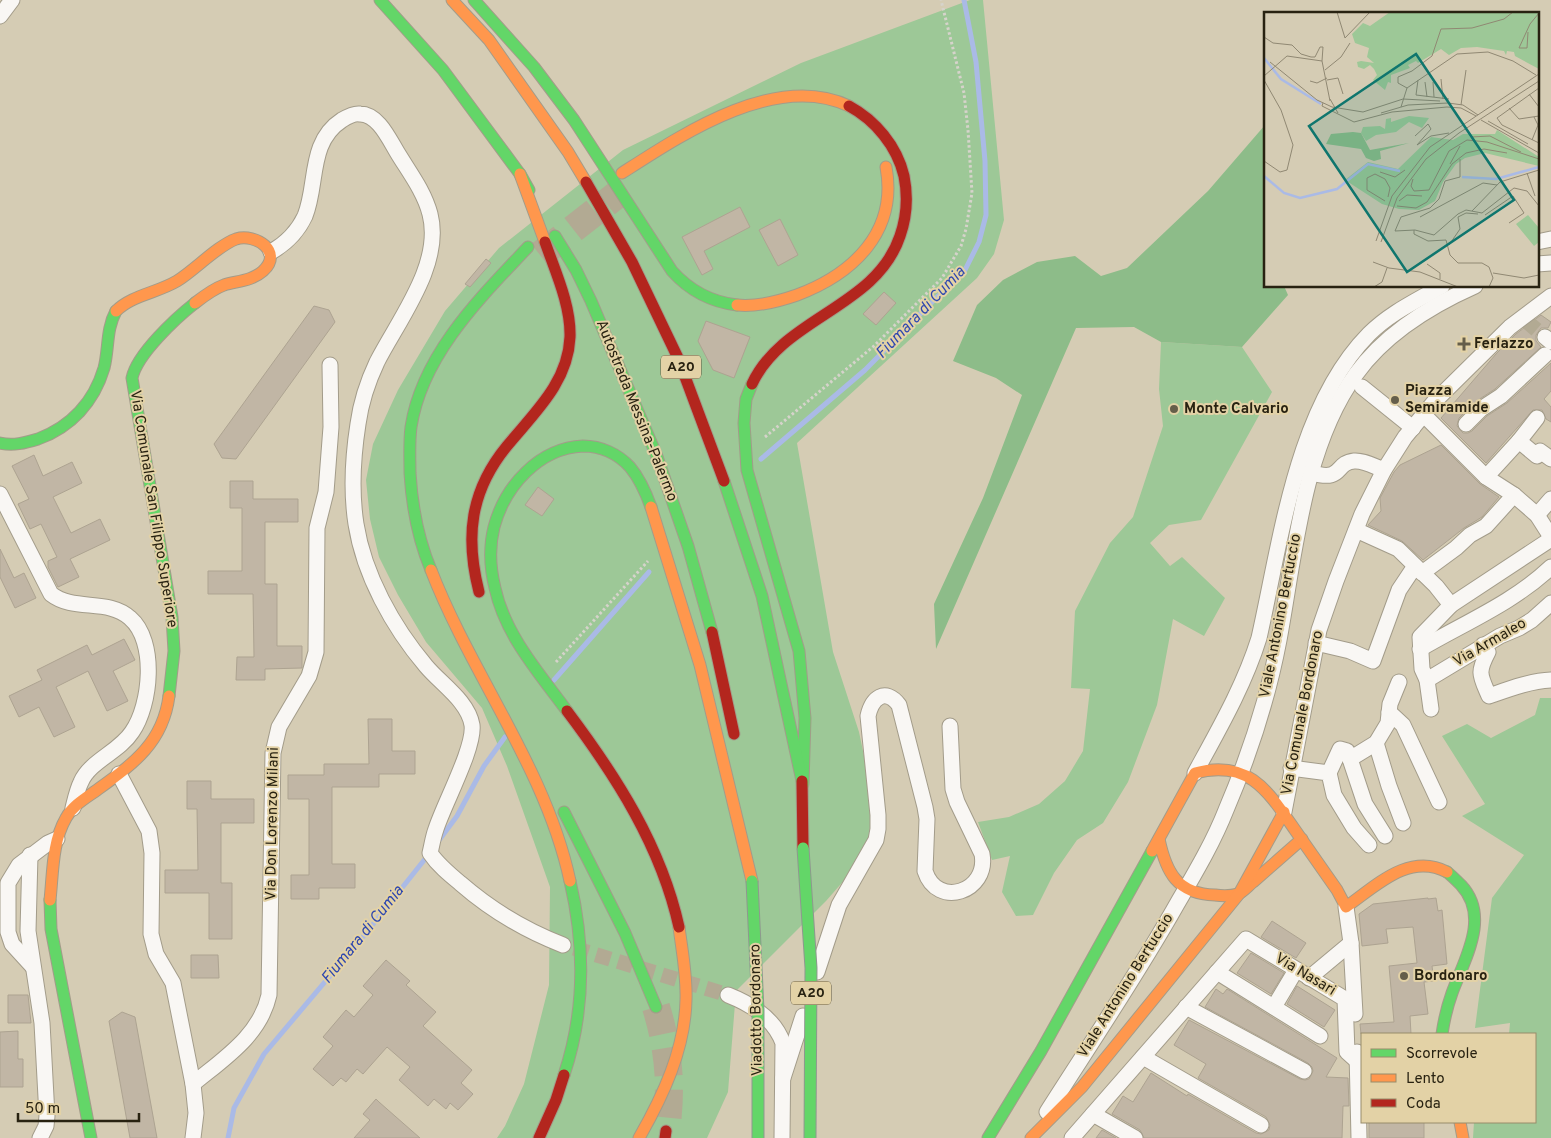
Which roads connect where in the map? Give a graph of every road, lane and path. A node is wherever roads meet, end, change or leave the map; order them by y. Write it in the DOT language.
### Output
graph roads {
  1 [pos="12,0"];
  2 [pos="380,0"];
  3 [pos="452,0"];
  4 [pos="474,0"];
  5 [pos="0,16"];
  6 [pos="770,112"];
  7 [pos="849,120"];
  8 [pos="882,156"];
  9 [pos="622,173"];
  10 [pos="520,174"];
  11 [pos="1551,239"];
  12 [pos="1538,242"];
  13 [pos="528,247"];
  14 [pos="271,252"];
  15 [pos="1551,263"];
  16 [pos="1538,264"];
  17 [pos="514,279"];
  18 [pos="1439,288"];
  19 [pos="1471,288"];
  20 [pos="1551,296"];
  21 [pos="1549,348"];
  22 [pos="454,352"];
  23 [pos="330,365"];
  24 [pos="1362,387"];
  25 [pos="1423,414"];
  26 [pos="1537,418"];
  27 [pos="1466,424"];
  28 [pos="1413,428"];
  29 [pos="421,441"];
  30 [pos="1519,442"];
  31 [pos="0,444"];
  32 [pos="1551,459"];
  33 [pos="1384,470"];
  34 [pos="1312,473"];
  35 [pos="1486,478"];
  36 [pos="0,494"];
  37 [pos="1514,495"];
  38 [pos="1551,499"];
  39 [pos="1537,515"];
  40 [pos="1356,530"];
  41 [pos="1551,538"];
  42 [pos="648,561"];
  43 [pos="1551,567"];
  44 [pos="1418,570"];
  45 [pos="482,599"];
  46 [pos="1551,603"];
  47 [pos="1450,605"];
  48 [pos="1316,643"];
  49 [pos="1483,645"];
  50 [pos="1420,649"];
  51 [pos="511,653"];
  52 [pos="553,664"];
  53 [pos="1427,680"];
  54 [pos="1551,680"];
  55 [pos="1399,682"];
  56 [pos="1431,709"];
  57 [pos="1389,712"];
  58 [pos="950,726"];
  59 [pos="736,742"];
  60 [pos="1376,742"];
  61 [pos="538,758"];
  62 [pos="1350,760"];
  63 [pos="1291,768"];
  64 [pos="1195,772"];
  65 [pos="1241,773"];
  66 [pos="1329,773"];
  67 [pos="119,774"];
  68 [pos="803,784"];
  69 [pos="558,799"];
  70 [pos="1439,802"];
  71 [pos="746,807"];
  72 [pos="73,808"];
  73 [pos="1284,812"];
  74 [pos="1403,823"];
  75 [pos="1385,836"];
  76 [pos="57,839"];
  77 [pos="1159,839"];
  78 [pos="1302,839"];
  79 [pos="1369,846"];
  80 [pos="752,881"];
  81 [pos="1186,889"];
  82 [pos="1239,894"];
  83 [pos="1346,907"];
  84 [pos="666,924"];
  85 [pos="669,941"];
  86 [pos="1351,943"];
  87 [pos="563,945"];
  88 [pos="1217,972"];
  89 [pos="674,974"];
  90 [pos="1302,974"];
  91 [pos="728,995"];
  92 [pos="675,998"];
  93 [pos="656,1007"];
  94 [pos="1186,1007"];
  95 [pos="1274,1007"];
  96 [pos="1442,1033"];
  97 [pos="1320,1036"];
  98 [pos="1143,1057"];
  99 [pos="1357,1061"];
  100 [pos="1304,1071"];
  101 [pos="783,1078"];
  102 [pos="193,1084"];
  103 [pos="1093,1114"];
  104 [pos="634,1123"];
  105 [pos="1460,1123"];
  106 [pos="1262,1126"];
  107 [pos="1032,1136"];
  108 [pos="40,1138"];
  109 [pos="91,1138"];
  110 [pos="194,1138"];
  111 [pos="539,1138"];
  112 [pos="639,1138"];
  113 [pos="758,1138"];
  114 [pos="782,1138"];
  115 [pos="810,1138"];
  116 [pos="988,1138"];
  117 [pos="1072,1138"];
  118 [pos="1135,1138"];
  119 [pos="1359,1138"];
  120 [pos="1462,1138"];
  1 -- 5 [label="street"];
  2 -- 10 [label="main road, Autostrada Messina-Palermo"];
  3 -- 68 [label="main road, A20"];
  4 -- 8 [label="main road"];
  6 -- 7 [label="main road"];
  9 -- 68 [label="main road"];
  10 -- 45 [label="main road"];
  10 -- 59 [label="main road, Autostrada Messina-Palermo"];
  11 -- 12 [label="street"];
  13 -- 111 [label="main road"];
  14 -- 31 [label="main road"];
  14 -- 67 [label="main road, Via Comunale San Filippo Superiore"];
  14 -- 87 [label="street"];
  15 -- 16 [label="street"];
  17 -- 22 [label="main road"];
  18 -- 64 [label="street, Viale Antonino Bertuccio"];
  19 -- 34 [label="street, Viale Antonino Bertuccio"];
  20 -- 25 [label="street, Via Comunale Bordonaro"];
  21 -- 27 [label="street"];
  23 -- 102 [label="street, Via Don Lorenzo Milani"];
  24 -- 28 [label="street"];
  25 -- 28 [label="street, Via Comunale Bordonaro"];
  25 -- 35 [label="street"];
  26 -- 30 [label="street"];
  28 -- 33 [label="street, Via Comunale Bordonaro"];
  29 -- 61 [label="main road"];
  30 -- 32 [label="street"];
  30 -- 35 [label="street"];
  33 -- 34 [label="street"];
  33 -- 40 [label="street, Via Comunale Bordonaro"];
  34 -- 65 [label="street, Viale Antonino Bertuccio"];
  35 -- 37 [label="street"];
  36 -- 72 [label="street"];
  37 -- 39 [label="street"];
  37 -- 44 [label="street"];
  38 -- 39 [label="street"];
  39 -- 41 [label="street"];
  40 -- 44 [label="street"];
  40 -- 48 [label="street, Via Comunale Bordonaro"];
  41 -- 47 [label="street"];
  42 -- 52 [label="path"];
  43 -- 50 [label="street"];
  44 -- 47 [label="street"];
  44 -- 48 [label="street"];
  46 -- 49 [label="street, Via Armaleo"];
  47 -- 50 [label="street"];
  48 -- 63 [label="street, Via Comunale Bordonaro"];
  49 -- 53 [label="street, Via Armaleo"];
  49 -- 54 [label="street"];
  50 -- 53 [label="street"];
  51 -- 84 [label="main road"];
  53 -- 56 [label="street"];
  55 -- 57 [label="street"];
  57 -- 60 [label="street"];
  57 -- 70 [label="street"];
  58 -- 101 [label="street"];
  60 -- 62 [label="street"];
  60 -- 74 [label="street"];
  62 -- 66 [label="street"];
  62 -- 75 [label="street"];
  63 -- 66 [label="street"];
  63 -- 73 [label="street, Via Comunale Bordonaro"];
  64 -- 65 [label="main road"];
  64 -- 77 [label="main road, Viale Antonino Bertuccio"];
  65 -- 73 [label="main road"];
  65 -- 81 [label="street, Viale Antonino Bertuccio"];
  66 -- 79 [label="street"];
  67 -- 72 [label="main road, Via Comunale San Filippo Superiore"];
  67 -- 102 [label="street"];
  68 -- 115 [label="main road, A20, bridge"];
  69 -- 93 [label="main road"];
  71 -- 80 [label="main road"];
  72 -- 76 [label="main road, Via Comunale San Filippo Superiore"];
  73 -- 78 [label="main road, Via Comunale Bordonaro"];
  73 -- 82 [label="main road"];
  76 -- 108 [label="street"];
  76 -- 109 [label="main road, Via Comunale San Filippo Superiore"];
  77 -- 81 [label="main road"];
  77 -- 116 [label="main road, Viale Antonino Bertuccio"];
  78 -- 82 [label="main road"];
  78 -- 83 [label="main road, Via Comunale Bordonaro"];
  80 -- 112 [label="main road"];
  80 -- 113 [label="main road, Viadotto Bordonaro, bridge"];
  81 -- 82 [label="main road"];
  81 -- 107 [label="street, Viale Antonino Bertuccio"];
  82 -- 107 [label="main road"];
  83 -- 86 [label="street, Via Comunale Bordonaro"];
  83 -- 96 [label="main road"];
  85 -- 89 [label="main road"];
  86 -- 90 [label="street"];
  86 -- 99 [label="street, Via Comunale Bordonaro"];
  88 -- 90 [label="street, Via Nasari"];
  88 -- 94 [label="street, Via Nasari"];
  88 -- 95 [label="street"];
  90 -- 95 [label="street"];
  90 -- 99 [label="street, Via Nasari"];
  91 -- 101 [label="street"];
  92 -- 104 [label="main road"];
  94 -- 98 [label="street, Via Nasari"];
  94 -- 100 [label="street"];
  95 -- 97 [label="street"];
  98 -- 103 [label="street, Via Nasari"];
  98 -- 106 [label="street"];
  99 -- 119 [label="street, Via Comunale Bordonaro"];
  101 -- 114 [label="street"];
  102 -- 110 [label="street"];
  103 -- 117 [label="street, Via Nasari"];
  103 -- 118 [label="street"];
  105 -- 120 [label="main road"];
}
